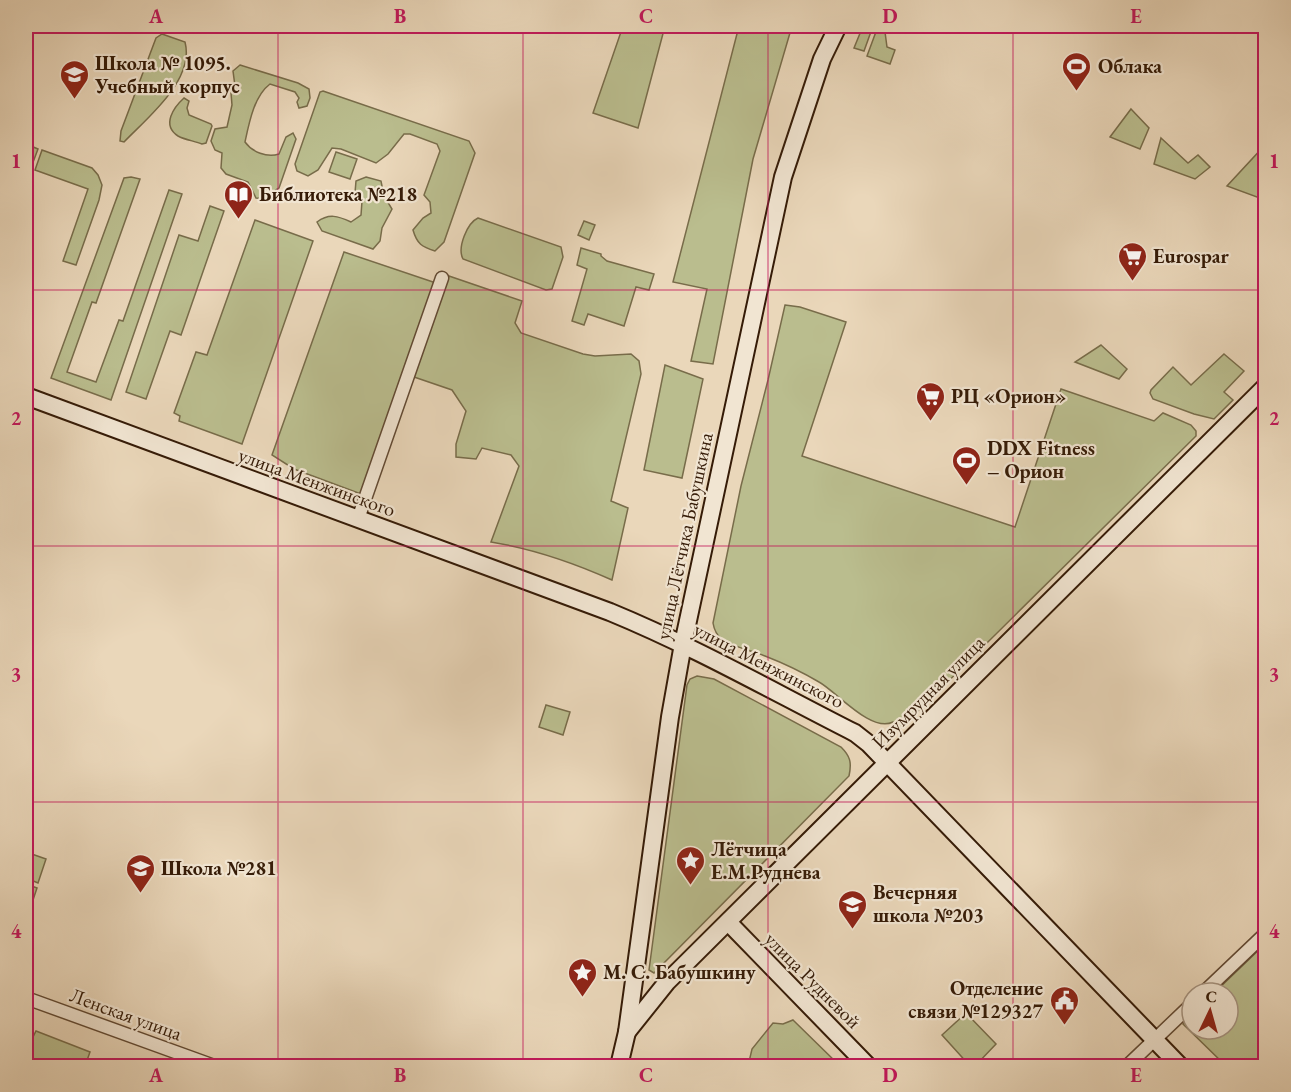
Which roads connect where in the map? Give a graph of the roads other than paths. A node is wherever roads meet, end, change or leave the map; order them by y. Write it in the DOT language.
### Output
graph roads {
  1 [pos="838,26"];
  2 [pos="442,278"];
  3 [pos="1266,386"];
  4 [pos="26,396"];
  5 [pos="358,519"];
  6 [pos="683,644"];
  7 [pos="887,763"];
  8 [pos="728,922"];
  9 [pos="1266,933"];
  10 [pos="1216,981"];
  11 [pos="26,998"];
  12 [pos="1180,1016"];
  13 [pos="627,1032"];
  14 [pos="1155,1040"];
  15 [pos="214,1066"];
  16 [pos="619,1066"];
  17 [pos="868,1066"];
  18 [pos="1127,1066"];
  19 [pos="1180,1066"];
  1 -- 6 [label="street, улица Лётчика Бабушкина"];
  2 -- 5 [label="street"];
  3 -- 7 [label="street, Изумрудная улица"];
  4 -- 5 [label="street, улица Менжинского"];
  5 -- 6 [label="street, улица Менжинского"];
  6 -- 7 [label="street, улица Менжинского"];
  6 -- 13 [label="street, улица Лётчика Бабушкина"];
  7 -- 8 [label="street, Изумрудная улица"];
  7 -- 14 [label="street, улица Менжинского"];
  8 -- 13 [label="street, Изумрудная улица"];
  8 -- 17 [label="street, улица Рудневой"];
  9 -- 10 [label="street"];
  11 -- 15 [label="street, Ленская улица"];
  12 -- 14 [label="street"];
  13 -- 16 [label="street, улица Лётчика Бабушкина"];
  14 -- 18 [label="street"];
  14 -- 19 [label="street, улица Менжинского"];
}
